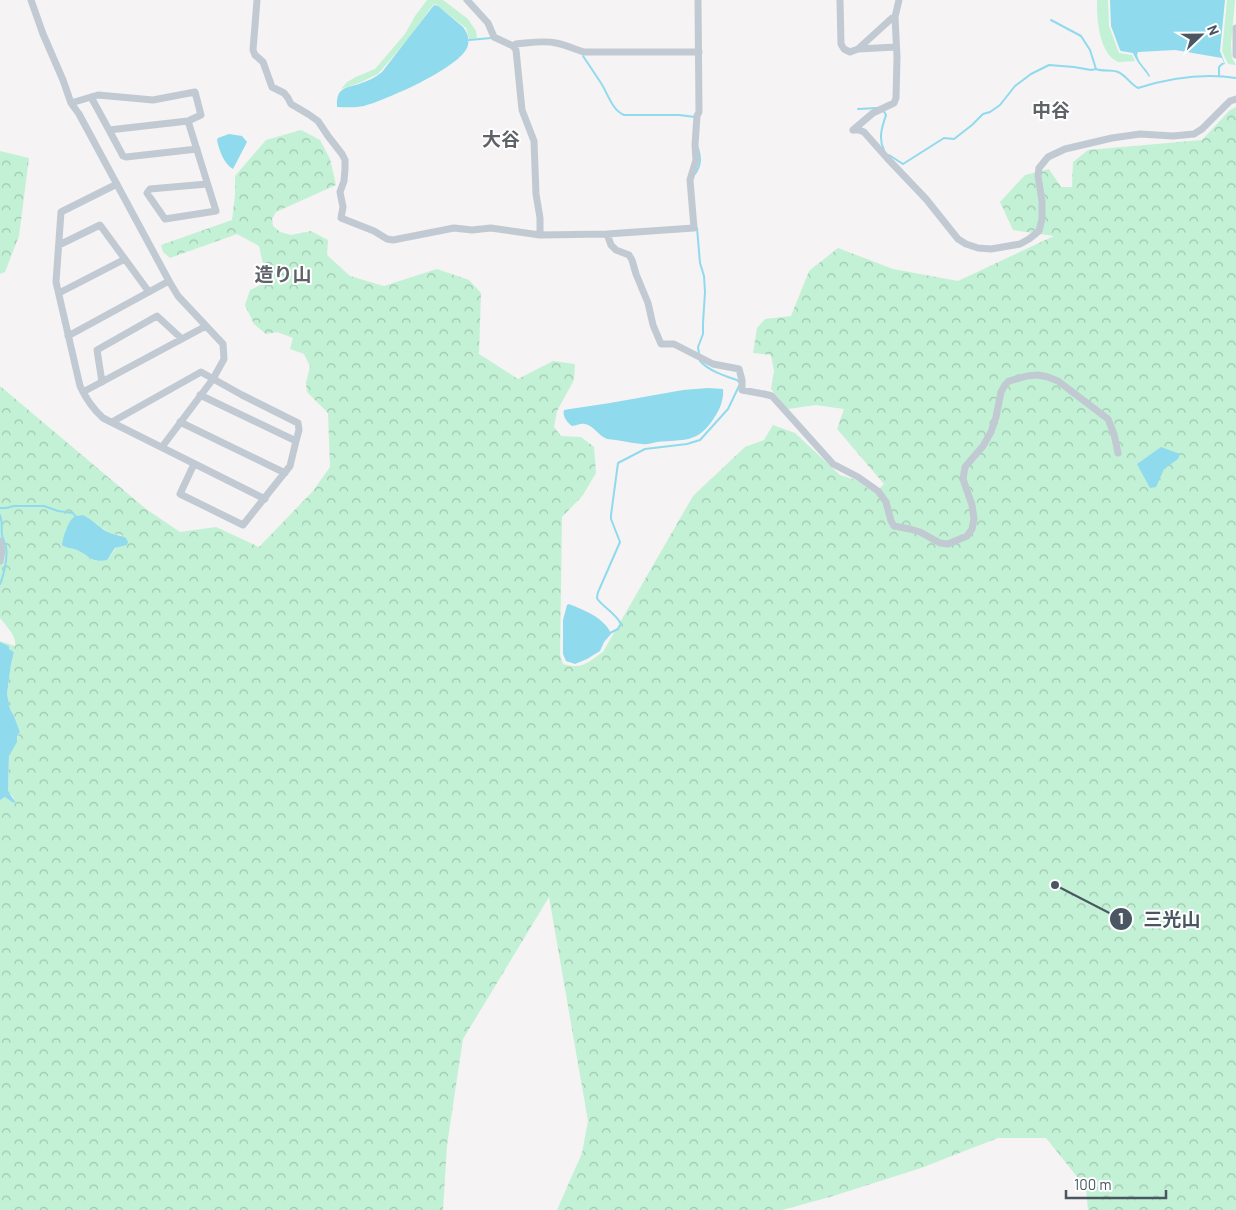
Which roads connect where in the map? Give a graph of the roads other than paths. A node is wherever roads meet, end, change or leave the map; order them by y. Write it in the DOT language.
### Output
graph roads {
  1 [pos="31,0"];
  2 [pos="257,0"];
  3 [pos="468,0"];
  4 [pos="698,0"];
  5 [pos="840,0"];
  6 [pos="899,0"];
  7 [pos="895,17"];
  8 [pos="1236,28"];
  9 [pos="513,46"];
  10 [pos="896,47"];
  11 [pos="858,49"];
  12 [pos="698,52"];
  13 [pos="1236,55"];
  14 [pos="91,97"];
  15 [pos="1236,98"];
  16 [pos="72,103"];
  17 [pos="188,121"];
  18 [pos="109,130"];
  19 [pos="197,149"];
  20 [pos="117,184"];
  21 [pos="207,184"];
  22 [pos="540,234"];
  23 [pos="607,234"];
  24 [pos="59,245"];
  25 [pos="125,259"];
  26 [pos="169,281"];
  27 [pos="149,292"];
  28 [pos="59,293"];
  29 [pos="206,326"];
  30 [pos="68,336"];
  31 [pos="182,339"];
  32 [pos="213,379"];
  33 [pos="102,382"];
  34 [pos="83,392"];
  35 [pos="200,395"];
  36 [pos="112,422"];
  37 [pos="180,422"];
  38 [pos="296,441"];
  39 [pos="162,448"];
  40 [pos="1118,453"];
  41 [pos="194,464"];
  42 [pos="285,472"];
  43 [pos="265,498"];
  44 [pos="0,541"];
  45 [pos="0,561"];
  1 -- 16 [label="street"];
  2 -- 22 [label="street"];
  3 -- 9 [label="street"];
  4 -- 12 [label="street"];
  5 -- 11 [label="street"];
  6 -- 7 [label="street"];
  7 -- 10 [label="street"];
  7 -- 11 [label="street"];
  8 -- 13 [label="street"];
  9 -- 12 [label="street"];
  9 -- 22 [label="street"];
  10 -- 11 [label="street"];
  10 -- 15 [label="street"];
  12 -- 23 [label="street"];
  14 -- 16 [label="street"];
  14 -- 17 [label="street"];
  14 -- 18 [label="street"];
  16 -- 20 [label="street"];
  17 -- 18 [label="street"];
  17 -- 19 [label="street"];
  18 -- 19 [label="street"];
  19 -- 21 [label="street"];
  20 -- 24 [label="street"];
  20 -- 26 [label="street"];
  21 -- 21 [label="street"];
  22 -- 23 [label="street"];
  23 -- 40 [label="street"];
  24 -- 25 [label="street"];
  24 -- 28 [label="street"];
  25 -- 27 [label="street"];
  25 -- 28 [label="street"];
  26 -- 27 [label="street"];
  26 -- 29 [label="street"];
  27 -- 30 [label="street"];
  28 -- 30 [label="street"];
  29 -- 31 [label="street"];
  29 -- 32 [label="street"];
  30 -- 34 [label="street"];
  31 -- 33 [label="street"];
  31 -- 33 [label="street"];
  32 -- 35 [label="street"];
  32 -- 36 [label="street"];
  32 -- 38 [label="street"];
  33 -- 34 [label="street"];
  34 -- 36 [label="street"];
  35 -- 37 [label="street"];
  35 -- 38 [label="street"];
  36 -- 39 [label="street"];
  37 -- 39 [label="street"];
  37 -- 42 [label="street"];
  38 -- 42 [label="street"];
  39 -- 41 [label="street"];
  41 -- 43 [label="street"];
  41 -- 43 [label="street"];
  42 -- 43 [label="street"];
  44 -- 45 [label="street"];
}
